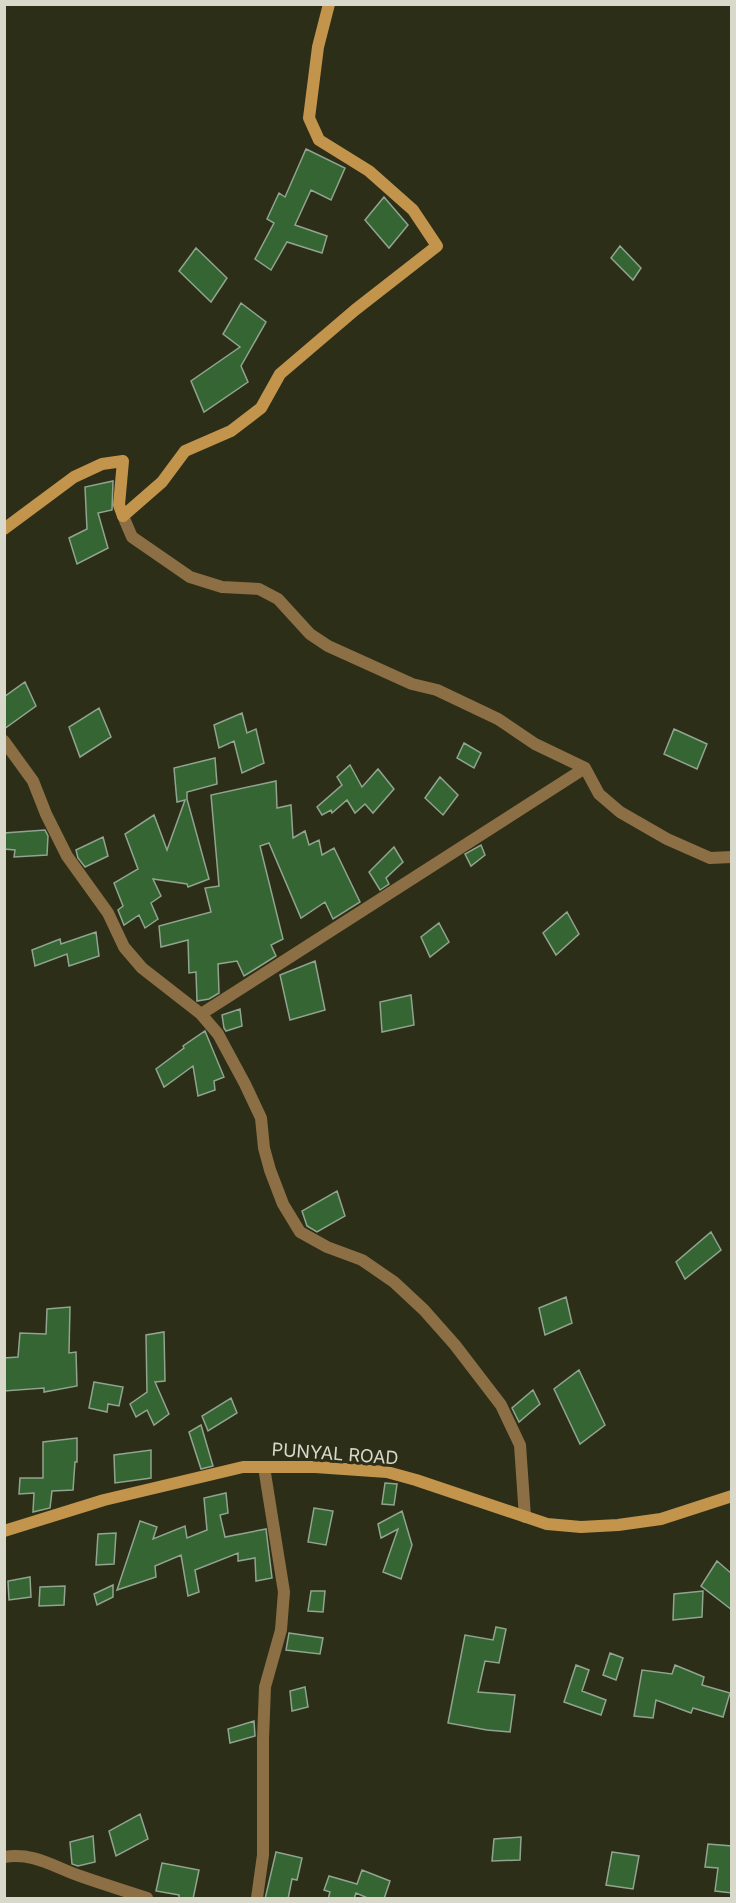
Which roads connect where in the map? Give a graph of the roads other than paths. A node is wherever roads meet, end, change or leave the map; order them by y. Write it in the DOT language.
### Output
graph roads {
  1 [pos="329,4"];
  2 [pos="123,516"];
  3 [pos="4,529"];
  4 [pos="4,741"];
  5 [pos="585,768"];
  6 [pos="732,857"];
  7 [pos="201,1014"];
  8 [pos="264,1467"];
  9 [pos="732,1496"];
  10 [pos="525,1517"];
  11 [pos="4,1531"];
  12 [pos="4,1857"];
  13 [pos="147,1899"];
  14 [pos="257,1899"];
  1 -- 2 [label="street"];
  2 -- 3 [label="street"];
  2 -- 5 [label="street"];
  4 -- 7 [label="street"];
  5 -- 6 [label="street"];
  5 -- 7 [label="street"];
  7 -- 10 [label="street"];
  8 -- 10 [label="street, PUNYAL ROAD"];
  8 -- 11 [label="street, PUNYAL ROAD"];
  8 -- 14 [label="street"];
  9 -- 10 [label="street, PUNYAL ROAD"];
  12 -- 13 [label="street"];
}
